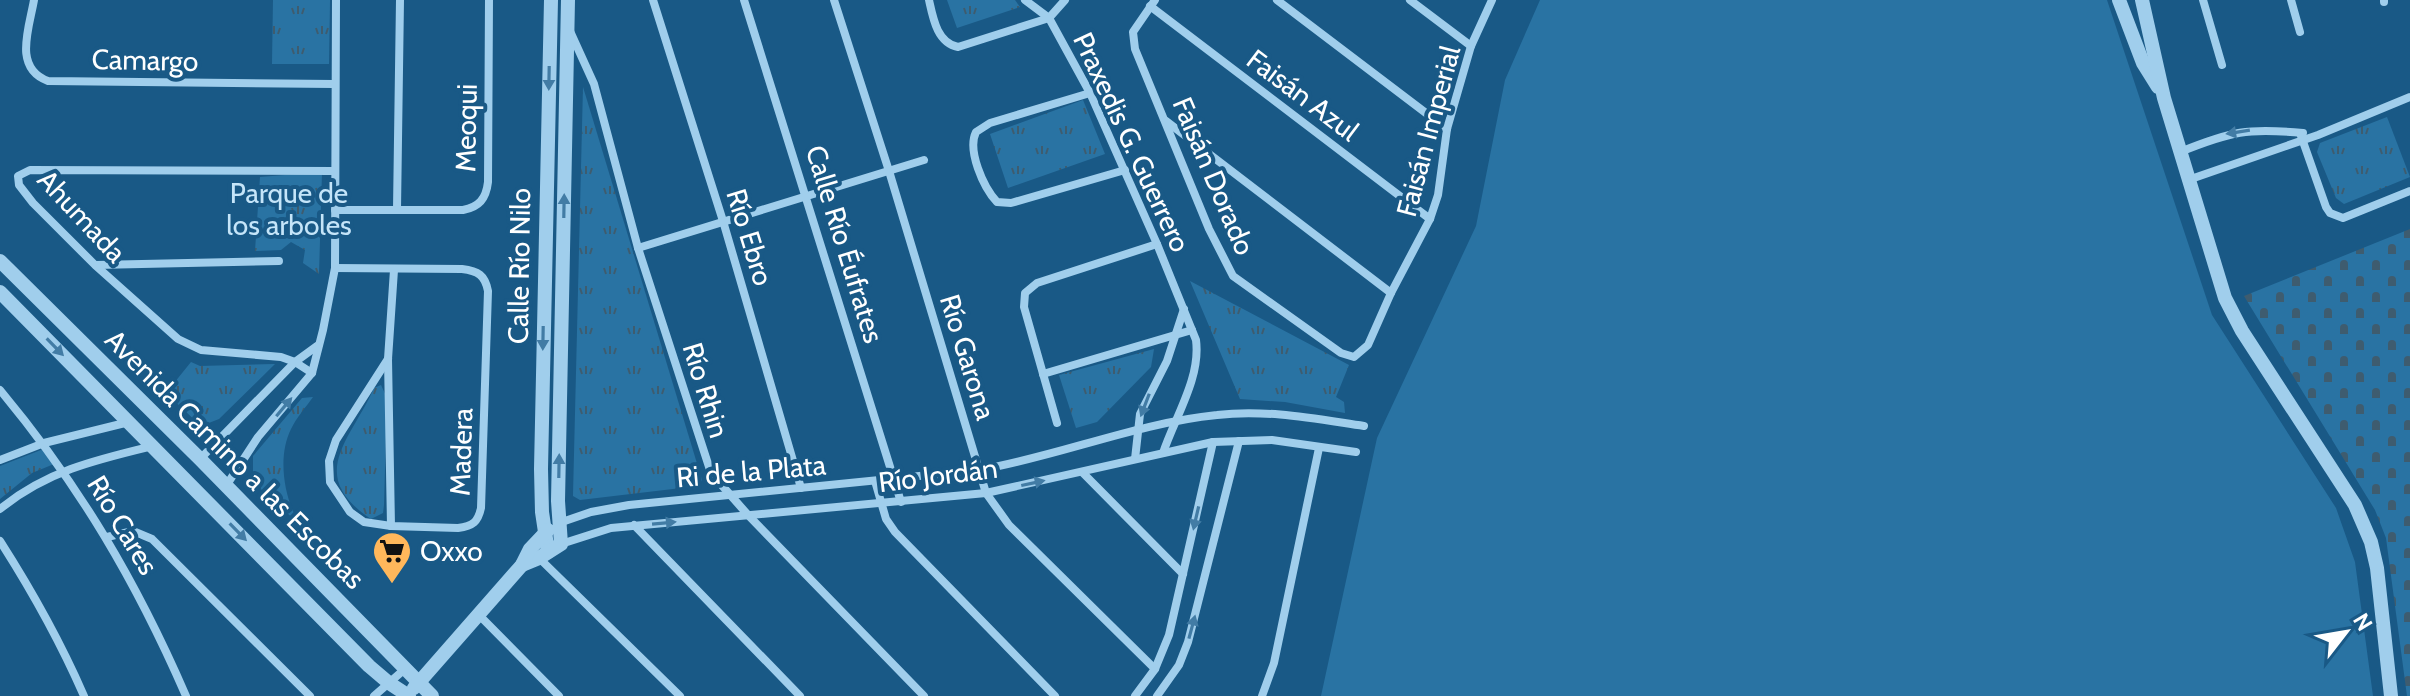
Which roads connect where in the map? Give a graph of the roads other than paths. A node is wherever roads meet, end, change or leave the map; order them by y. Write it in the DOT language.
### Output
graph roads {
  1 [pos="34,0"];
  2 [pos="336,0"];
  3 [pos="400,0"];
  4 [pos="489,0"];
  5 [pos="551,0"];
  6 [pos="568,0"];
  7 [pos="653,0"];
  8 [pos="744,0"];
  9 [pos="834,0"];
  10 [pos="929,0"];
  11 [pos="1025,0"];
  12 [pos="1065,0"];
  13 [pos="1277,0"];
  14 [pos="1410,0"];
  15 [pos="1492,0"];
  16 [pos="2119,0"];
  17 [pos="2142,0"];
  18 [pos="2203,0"];
  19 [pos="2291,0"];
  20 [pos="1152,3"];
  21 [pos="1049,18"];
  22 [pos="567,25"];
  23 [pos="2300,32"];
  24 [pos="1471,46"];
  25 [pos="2222,65"];
  26 [pos="334,84"];
  27 [pos="1090,93"];
  28 [pos="2410,97"];
  29 [pos="2164,98"];
  30 [pos="1165,120"];
  31 [pos="1447,129"];
  32 [pos="2302,137"];
  33 [pos="2180,152"];
  34 [pos="924,160"];
  35 [pos="1125,170"];
  36 [pos="334,171"];
  37 [pos="889,171"];
  38 [pos="2188,180"];
  39 [pos="2410,191"];
  40 [pos="807,196"];
  41 [pos="397,209"];
  42 [pos="335,210"];
  43 [pos="1430,219"];
  44 [pos="723,221"];
  45 [pos="1157,244"];
  46 [pos="638,248"];
  47 [pos="0,261"];
  48 [pos="279,261"];
  49 [pos="95,265"];
  50 [pos="335,268"];
  51 [pos="394,270"];
  52 [pos="0,292"];
  53 [pos="1391,293"];
  54 [pos="45,305"];
  55 [pos="1184,308"];
  56 [pos="30,321"];
  57 [pos="1192,330"];
  58 [pos="1175,336"];
  59 [pos="318,345"];
  60 [pos="1359,355"];
  61 [pos="388,359"];
  62 [pos="295,362"];
  63 [pos="312,373"];
  64 [pos="1043,374"];
  65 [pos="0,390"];
  66 [pos="129,422"];
  67 [pos="1057,423"];
  68 [pos="1173,423"];
  69 [pos="1364,426"];
  70 [pos="1136,432"];
  71 [pos="1239,441"];
  72 [pos="1213,442"];
  73 [pos="44,443"];
  74 [pos="154,446"];
  75 [pos="1319,448"];
  76 [pos="1356,452"];
  77 [pos="1163,453"];
  78 [pos="200,459"];
  79 [pos="1135,459"];
  80 [pos="0,460"];
  81 [pos="63,469"];
  82 [pos="979,470"];
  83 [pos="1083,473"];
  84 [pos="895,479"];
  85 [pos="875,481"];
  86 [pos="226,486"];
  87 [pos="801,488"];
  88 [pos="986,493"];
  89 [pos="727,494"];
  90 [pos="901,502"];
  91 [pos="881,505"];
  92 [pos="0,509"];
  93 [pos="748,515"];
  94 [pos="558,524"];
  95 [pos="634,525"];
  96 [pos="391,526"];
  97 [pos="543,534"];
  98 [pos="107,537"];
  99 [pos="0,541"];
  100 [pos="544,551"];
  101 [pos="1183,574"];
  102 [pos="478,614"];
  103 [pos="406,668"];
  104 [pos="1155,669"];
  105 [pos="419,682"];
  106 [pos="389,683"];
  107 [pos="84,696"];
  108 [pos="186,696"];
  109 [pos="310,696"];
  110 [pos="374,696"];
  111 [pos="408,696"];
  112 [pos="432,696"];
  113 [pos="559,696"];
  114 [pos="680,696"];
  115 [pos="800,696"];
  116 [pos="924,696"];
  117 [pos="1055,696"];
  118 [pos="1135,696"];
  119 [pos="1157,696"];
  120 [pos="1262,696"];
  121 [pos="2391,696"];
  1 -- 26 [label="street, Camargo"];
  2 -- 26 [label="street"];
  3 -- 41 [label="street"];
  4 -- 41 [label="street, Meoqui"];
  5 -- 97 [label="street, Calle Río Nilo, one-way"];
  6 -- 22 [label="street, Calle Río Nilo"];
  7 -- 44 [label="street, Río Ebro"];
  8 -- 40 [label="street, Calle Río Éufrates"];
  9 -- 37 [label="street, Río Garona"];
  10 -- 21 [label="street"];
  11 -- 21 [label="street"];
  12 -- 21 [label="street, Praxedis G. Guerrero"];
  13 -- 31 [label="street"];
  14 -- 24 [label="street"];
  15 -- 24 [label="street, Faisán Imperial"];
  16 -- 29 [label="street"];
  17 -- 29 [label="street"];
  18 -- 25 [label="street"];
  19 -- 23 [label="street"];
  20 -- 30 [label="street, Faisán Dorado"];
  20 -- 43 [label="street, Faisán Azul"];
  21 -- 27 [label="street, Praxedis G. Guerrero"];
  22 -- 46 [label="street, Río Rhin"];
  94 -- 22 [label="street, Calle Río Nilo, one-way"];
  24 -- 31 [label="street, Faisán Imperial"];
  26 -- 36 [label="street"];
  27 -- 35 [label="street, Praxedis G. Guerrero"];
  27 -- 35 [label="street"];
  28 -- 32 [label="street"];
  29 -- 33 [label="street"];
  30 -- 53 [label="street"];
  30 -- 60 [label="street, Faisán Dorado"];
  31 -- 43 [label="street, Faisán Imperial"];
  32 -- 33 [label="street, one-way"];
  32 -- 38 [label="street"];
  32 -- 39 [label="street"];
  33 -- 38 [label="street"];
  34 -- 37 [label="street"];
  35 -- 45 [label="street, Praxedis G. Guerrero"];
  36 -- 42 [label="street"];
  36 -- 49 [label="street, Ahumada"];
  37 -- 40 [label="street"];
  37 -- 82 [label="street, Río Garona"];
  38 -- 121 [label="street"];
  40 -- 44 [label="street"];
  40 -- 84 [label="street, Calle Río Éufrates"];
  41 -- 42 [label="street, Meoqui"];
  42 -- 50 [label="street"];
  43 -- 53 [label="street, Faisán Imperial"];
  44 -- 46 [label="street"];
  44 -- 87 [label="street, Río Ebro"];
  45 -- 55 [label="street, Praxedis G. Guerrero"];
  45 -- 64 [label="street"];
  46 -- 89 [label="street, Río Rhin"];
  47 -- 54 [label="street, Avenida Camino a las Escobas"];
  48 -- 49 [label="street"];
  49 -- 62 [label="street, Ahumada"];
  50 -- 51 [label="street, Madera"];
  50 -- 59 [label="street"];
  51 -- 61 [label="street"];
  51 -- 96 [label="street, Madera"];
  52 -- 56 [label="street, Avenida Camino a las Escobas"];
  53 -- 60 [label="street, Faisán Imperial"];
  54 -- 56 [label="street"];
  54 -- 78 [label="street, Avenida Camino a las Escobas"];
  55 -- 57 [label="street, Praxedis G. Guerrero"];
  55 -- 58 [label="street"];
  56 -- 66 [label="street, Avenida Camino a las Escobas, one-way"];
  57 -- 58 [label="street"];
  57 -- 68 [label="street, Praxedis G. Guerrero"];
  58 -- 64 [label="street"];
  58 -- 70 [label="street, one-way"];
  59 -- 62 [label="street"];
  59 -- 63 [label="street"];
  61 -- 96 [label="street"];
  61 -- 96 [label="street"];
  62 -- 63 [label="street, Ahumada"];
  62 -- 78 [label="street"];
  86 -- 63 [label="street, one-way"];
  64 -- 67 [label="street"];
  65 -- 73 [label="street, Río Cares"];
  66 -- 73 [label="street"];
  66 -- 74 [label="street, Avenida Camino a las Escobas"];
  68 -- 69 [label="street"];
  68 -- 70 [label="street"];
  68 -- 77 [label="street, Praxedis G. Guerrero"];
  70 -- 79 [label="street"];
  70 -- 82 [label="street, Ri de la Plata"];
  71 -- 72 [label="street, Río Jordán"];
  71 -- 75 [label="street, Río Jordán"];
  119 -- 71 [label="street, one-way"];
  72 -- 77 [label="street, Río Jordán"];
  72 -- 101 [label="street, one-way"];
  73 -- 80 [label="street"];
  73 -- 81 [label="street, Río Cares"];
  74 -- 81 [label="street"];
  74 -- 106 [label="street, Avenida Camino a las Escobas, one-way"];
  75 -- 76 [label="street, Río Jordán"];
  75 -- 120 [label="street"];
  77 -- 79 [label="street, Río Jordán"];
  78 -- 86 [label="street, Avenida Camino a las Escobas"];
  79 -- 83 [label="street, Río Jordán"];
  81 -- 92 [label="street"];
  81 -- 98 [label="street, Río Cares"];
  82 -- 84 [label="street, Ri de la Plata"];
  82 -- 88 [label="street, Río Garona"];
  88 -- 83 [label="street, Río Jordán, one-way"];
  83 -- 101 [label="street"];
  84 -- 85 [label="street, Ri de la Plata"];
  84 -- 90 [label="street, Calle Río Éufrates"];
  85 -- 87 [label="street, Ri de la Plata"];
  85 -- 91 [label="street"];
  86 -- 103 [label="street, Avenida Camino a las Escobas"];
  87 -- 89 [label="street, Ri de la Plata"];
  88 -- 90 [label="street, Río Jordán"];
  88 -- 104 [label="street, Río Garona"];
  89 -- 93 [label="street, Río Rhin"];
  89 -- 94 [label="street, Ri de la Plata"];
  90 -- 91 [label="street, Río Jordán"];
  91 -- 93 [label="street, Río Jordán"];
  91 -- 117 [label="street"];
  95 -- 93 [label="street, Río Jordán, one-way"];
  93 -- 116 [label="street, Río Rhin"];
  94 -- 97 [label="street"];
  94 -- 100 [label="street, Calle Río Nilo"];
  95 -- 100 [label="street, Río Jordán"];
  95 -- 115 [label="street"];
  97 -- 100 [label="street, Calle Río Nilo"];
  98 -- 108 [label="street, Río Cares"];
  98 -- 109 [label="street"];
  99 -- 107 [label="street"];
  100 -- 102 [label="street"];
  100 -- 114 [label="street"];
  101 -- 104 [label="street"];
  102 -- 105 [label="street"];
  102 -- 113 [label="street"];
  103 -- 105 [label="street, Avenida Camino a las Escobas"];
  103 -- 106 [label="street"];
  104 -- 118 [label="street"];
  105 -- 111 [label="street"];
  105 -- 112 [label="street, Avenida Camino a las Escobas"];
  106 -- 110 [label="street"];
  106 -- 111 [label="street, Avenida Camino a las Escobas"];
}
